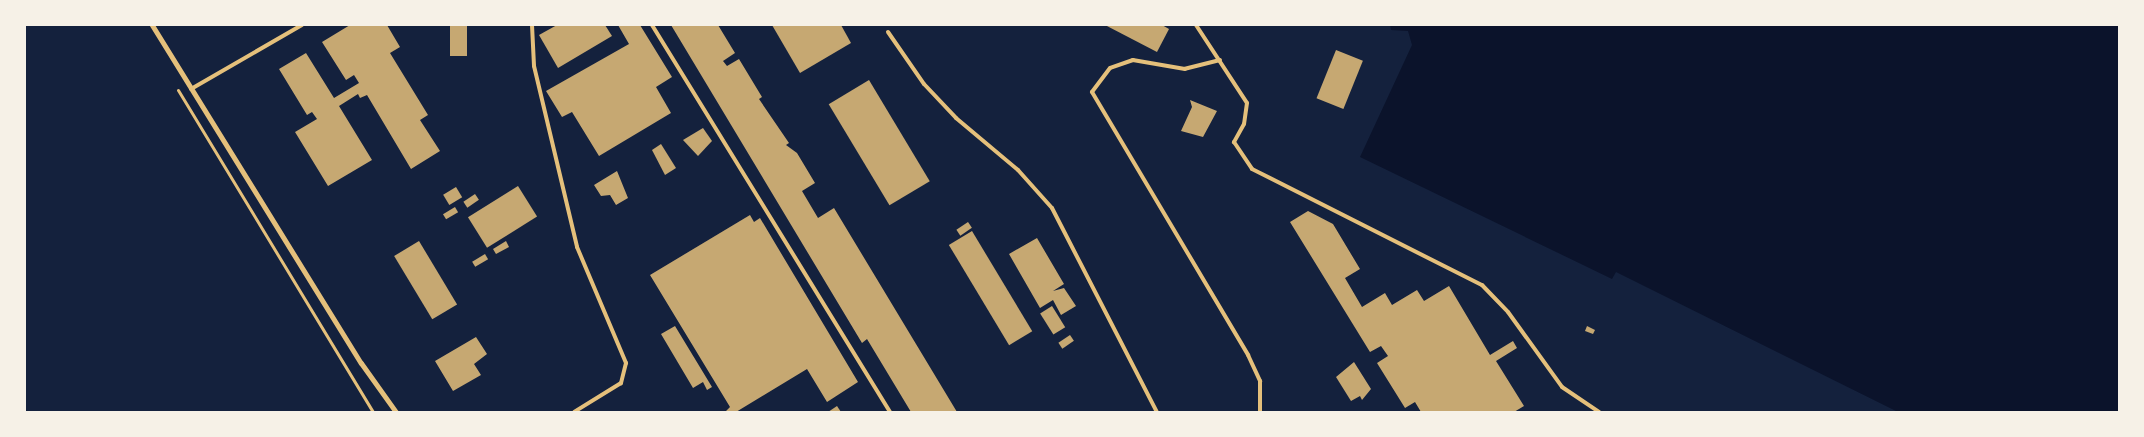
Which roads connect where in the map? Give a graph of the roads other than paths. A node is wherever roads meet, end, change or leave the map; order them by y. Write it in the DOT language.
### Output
graph roads {
  1 [pos="152,25"];
  2 [pos="302,25"];
  3 [pos="532,25"];
  4 [pos="652,25"];
  5 [pos="1196,25"];
  6 [pos="888,32"];
  7 [pos="1220,60"];
  8 [pos="191,89"];
  9 [pos="396,412"];
  10 [pos="574,412"];
  11 [pos="890,412"];
  12 [pos="1157,412"];
  13 [pos="1260,412"];
  14 [pos="1599,412"];
  1 -- 8 [label="street"];
  2 -- 8 [label="lane"];
  3 -- 10 [label="lane"];
  4 -- 11 [label="lane"];
  5 -- 7 [label="lane"];
  6 -- 12 [label="lane"];
  7 -- 13 [label="lane"];
  7 -- 14 [label="lane"];
  8 -- 9 [label="street"];
}
